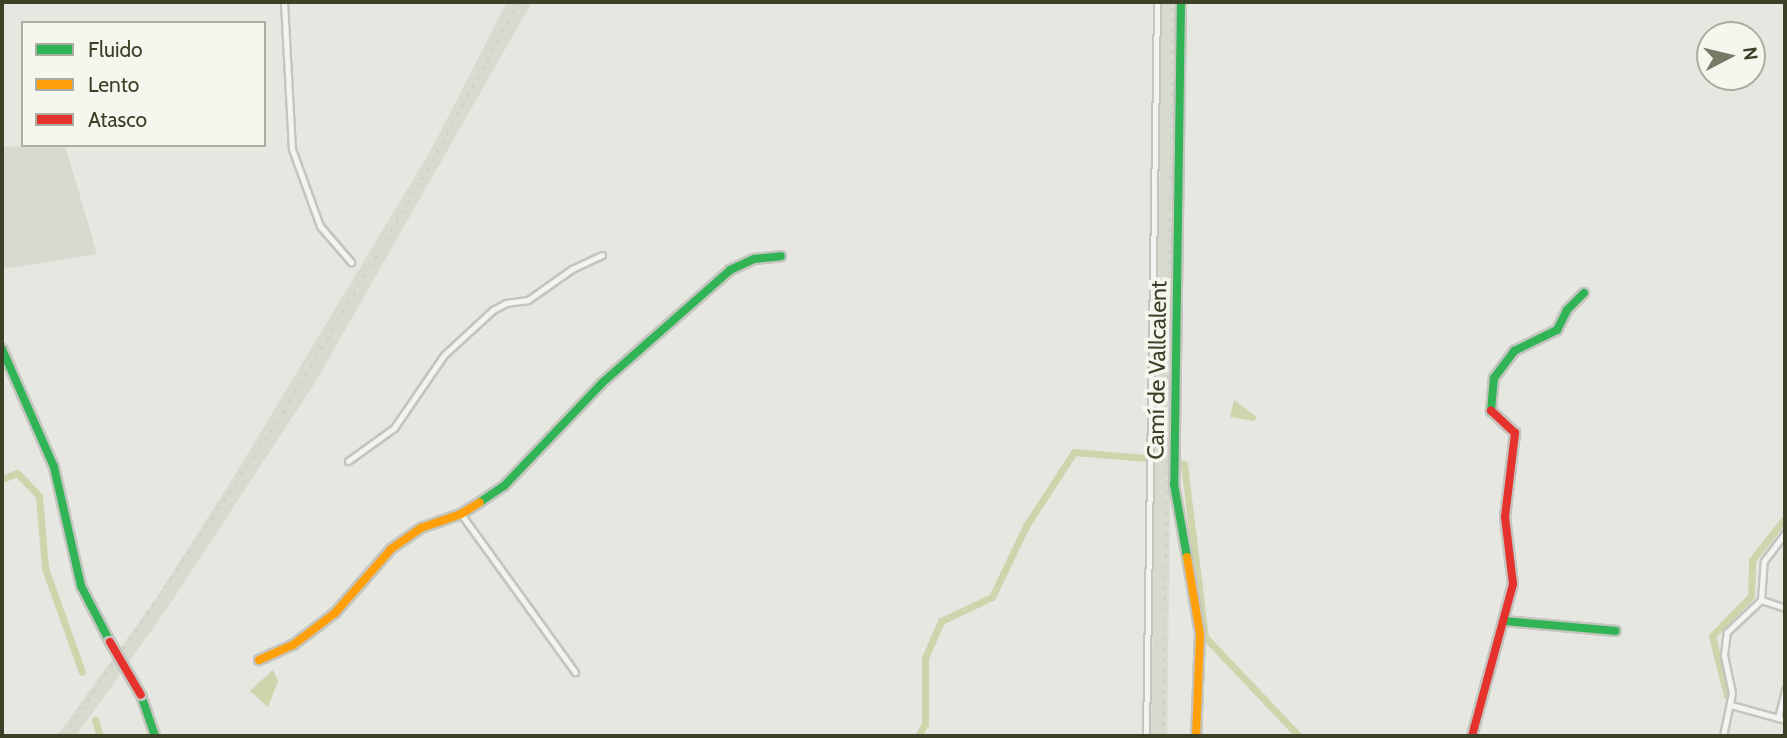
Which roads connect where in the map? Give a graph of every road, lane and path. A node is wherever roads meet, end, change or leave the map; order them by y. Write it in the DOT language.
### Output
graph roads {
  1 [pos="284,2"];
  2 [pos="1157,2"];
  3 [pos="1181,2"];
  4 [pos="602,256"];
  5 [pos="781,256"];
  6 [pos="351,262"];
  7 [pos="1584,293"];
  8 [pos="2,349"];
  9 [pos="348,461"];
  10 [pos="461,513"];
  11 [pos="1785,533"];
  12 [pos="1760,600"];
  13 [pos="1785,608"];
  14 [pos="1505,621"];
  15 [pos="1616,631"];
  16 [pos="259,660"];
  17 [pos="575,672"];
  18 [pos="1785,690"];
  19 [pos="1731,705"];
  20 [pos="1778,718"];
  21 [pos="1785,720"];
  22 [pos="155,736"];
  23 [pos="1146,736"];
  24 [pos="1196,736"];
  25 [pos="1472,736"];
  26 [pos="1723,736"];
  1 -- 6 [label="street"];
  2 -- 23 [label="street"];
  3 -- 24 [label="street, Camí de Vallcalent"];
  4 -- 9 [label="street"];
  5 -- 10 [label="street"];
  7 -- 14 [label="street"];
  8 -- 22 [label="street, bridge"];
  10 -- 16 [label="street"];
  10 -- 17 [label="street"];
  11 -- 12 [label="street"];
  12 -- 13 [label="street"];
  12 -- 19 [label="street"];
  14 -- 15 [label="street"];
  14 -- 25 [label="street"];
  18 -- 20 [label="street"];
  19 -- 20 [label="street"];
  19 -- 26 [label="street"];
  20 -- 21 [label="street"];
}
